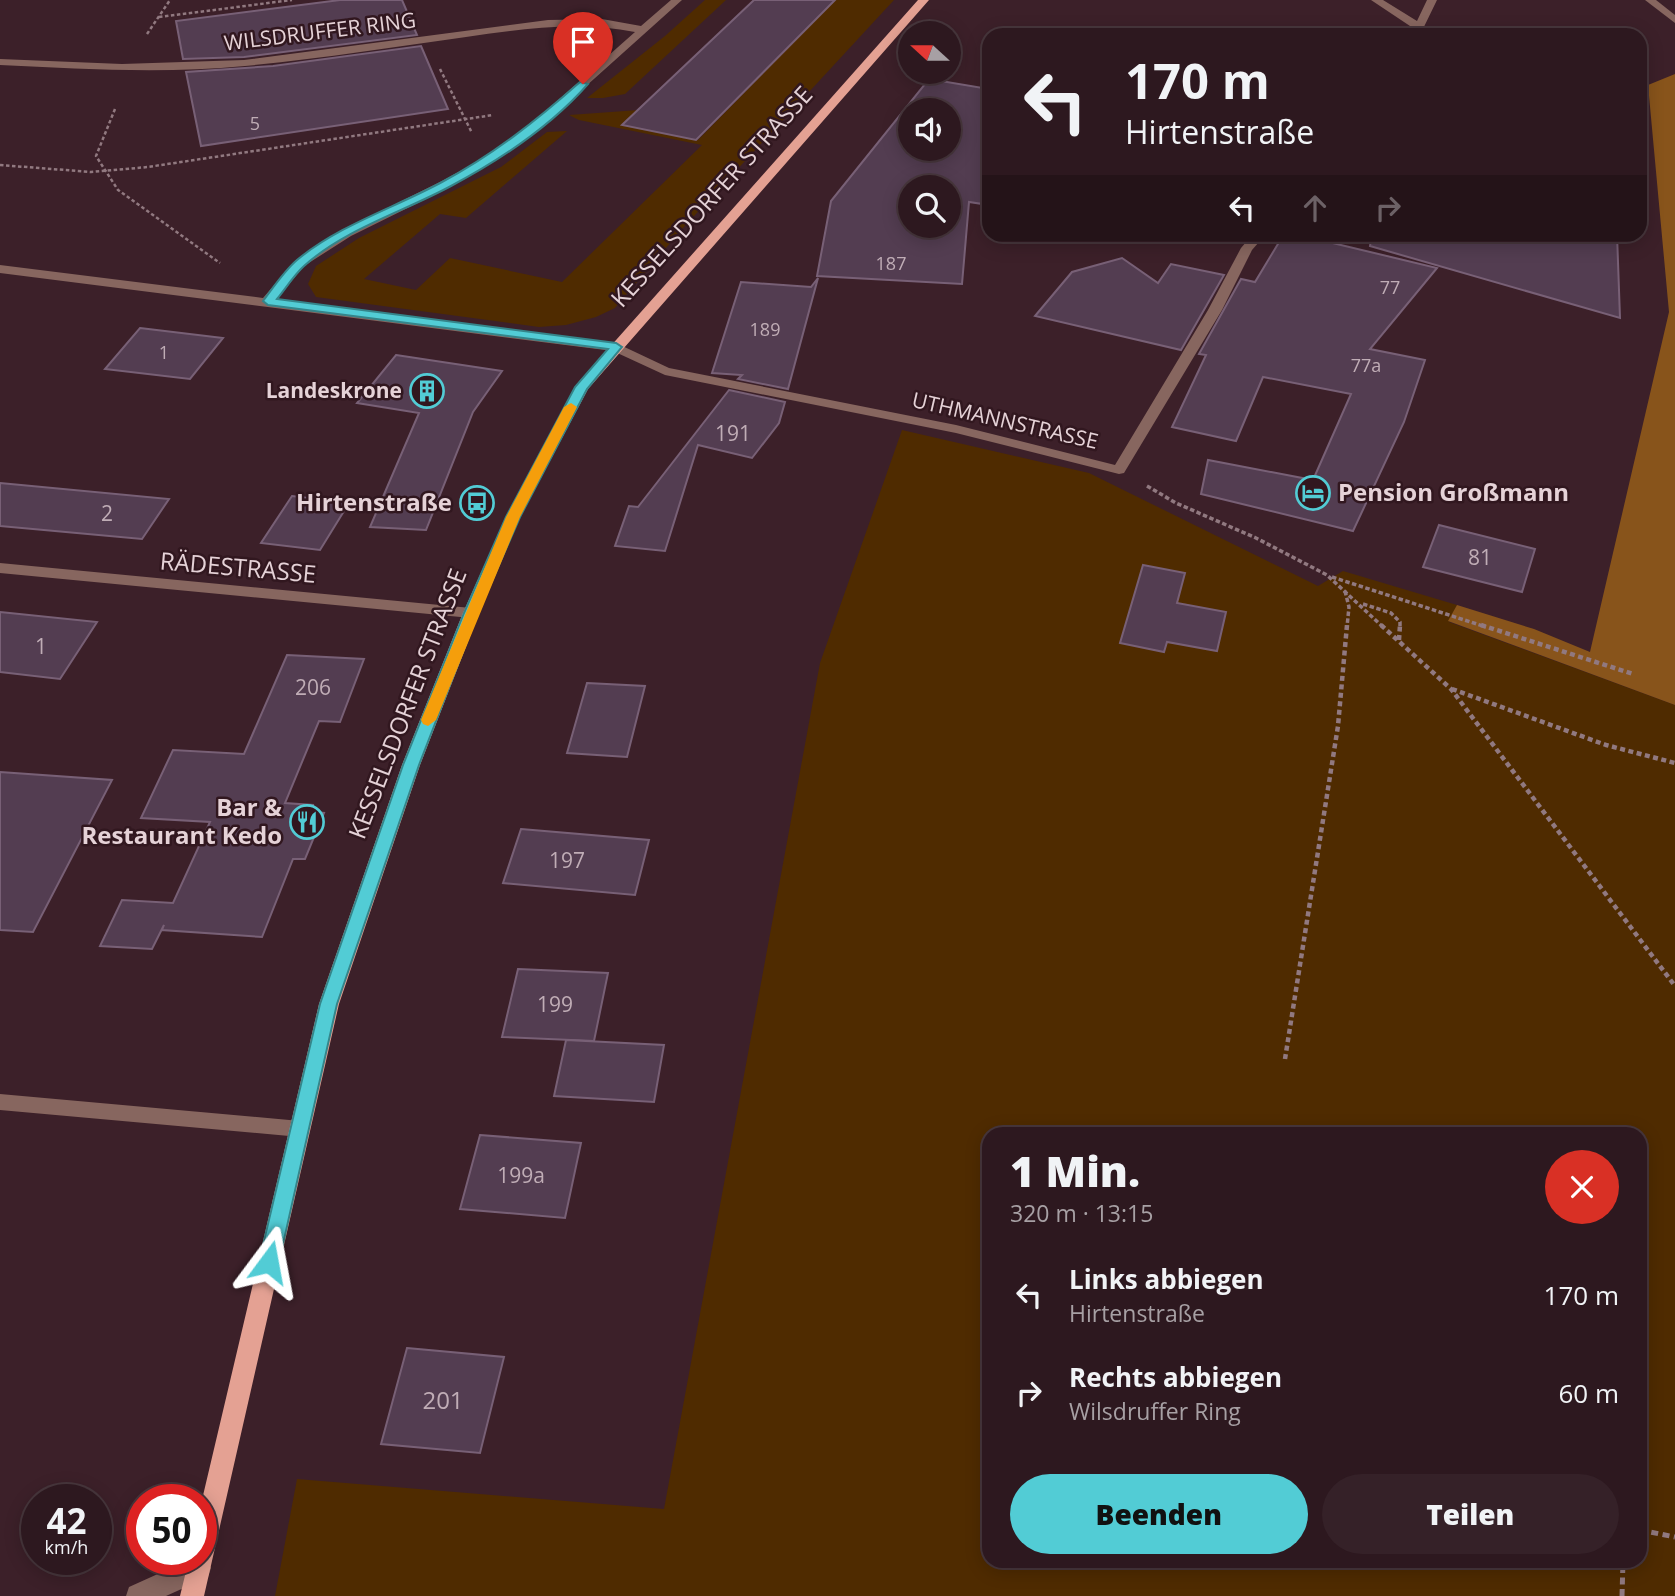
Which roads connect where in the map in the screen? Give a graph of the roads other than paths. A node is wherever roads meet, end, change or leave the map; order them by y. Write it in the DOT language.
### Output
graph roads {
  1 [pos="677,0"];
  2 [pos="924,0"];
  3 [pos="1376,0"];
  4 [pos="1432,0"];
  5 [pos="1650,0"];
  6 [pos="1675,20"];
  7 [pos="1412,28"];
  8 [pos="1418,28"];
  9 [pos="644,30"];
  10 [pos="0,62"];
  11 [pos="1252,242"];
  12 [pos="0,270"];
  13 [pos="268,301"];
  14 [pos="616,347"];
  15 [pos="0,568"];
  16 [pos="471,613"];
  17 [pos="0,1102"];
  18 [pos="300,1129"];
  19 [pos="217,1488"];
  20 [pos="176,1575"];
  21 [pos="197,1575"];
  22 [pos="138,1596"];
  23 [pos="192,1596"];
  1 -- 9 [label="street"];
  2 -- 14 [label="main road, KESSELSDORFER STRASSE"];
  3 -- 7 [label="street"];
  4 -- 8 [label="street"];
  5 -- 6 [label="street"];
  9 -- 10 [label="street, WILSDRUFFER RING"];
  9 -- 13 [label="street"];
  11 -- 14 [label="street, UTHMANNSTRASSE"];
  12 -- 13 [label="street"];
  13 -- 14 [label="street"];
  14 -- 16 [label="main road, KESSELSDORFER STRASSE"];
  15 -- 16 [label="street, RÄDESTRASSE"];
  16 -- 18 [label="main road, KESSELSDORFER STRASSE"];
  17 -- 18 [label="street"];
  18 -- 19 [label="main road, KESSELSDORFER STRASSE"];
  20 -- 22 [label="street"];
  21 -- 23 [label="main road, KESSELSDORFER STRASSE"];
}
